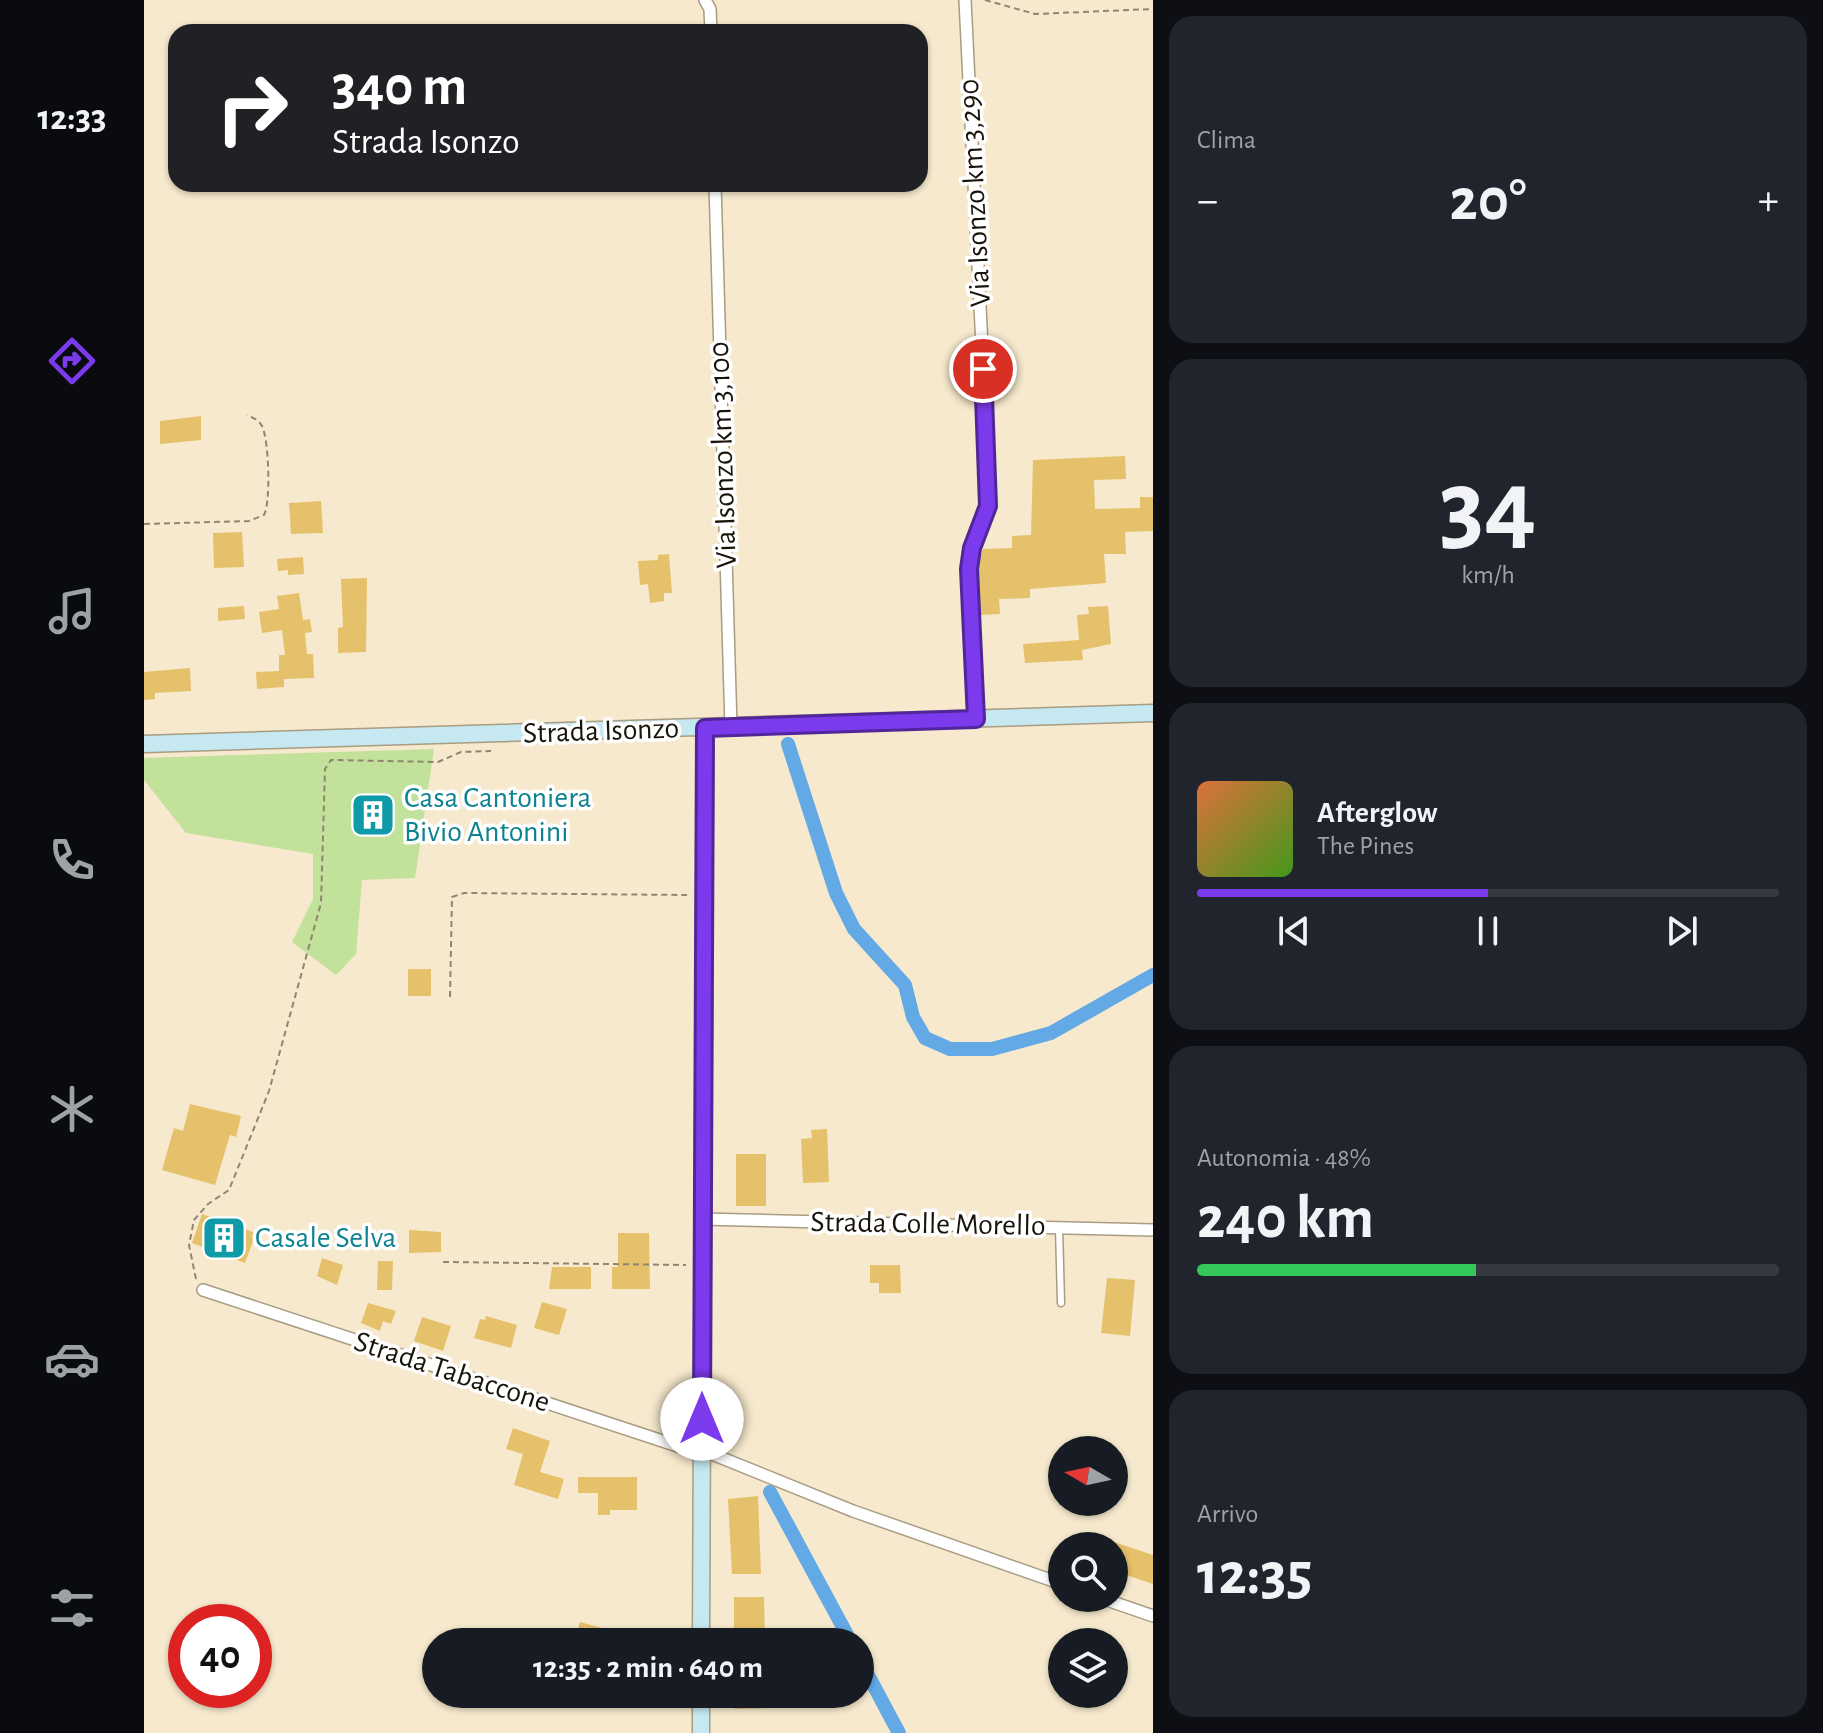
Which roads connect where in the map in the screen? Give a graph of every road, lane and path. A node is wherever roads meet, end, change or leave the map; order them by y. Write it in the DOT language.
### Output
graph roads {
  1 [pos="705,0"];
  2 [pos="965,0"];
  3 [pos="985,0"];
  4 [pos="1153,9"];
  5 [pos="711,24"];
  6 [pos="715,192"];
  7 [pos="247,415"];
  8 [pos="144,524"];
  9 [pos="1153,713"];
  10 [pos="976,719"];
  11 [pos="731,727"];
  12 [pos="705,728"];
  13 [pos="490,734"];
  14 [pos="144,744"];
  15 [pos="704,895"];
  16 [pos="450,997"];
  17 [pos="702,1219"];
  18 [pos="1059,1227"];
  19 [pos="1153,1230"];
  20 [pos="443,1262"];
  21 [pos="703,1265"];
  22 [pos="203,1290"];
  23 [pos="1061,1303"];
  24 [pos="702,1452"];
  25 [pos="1048,1579"];
  26 [pos="1128,1607"];
  27 [pos="1153,1616"];
  28 [pos="701,1628"];
  29 [pos="701,1708"];
  30 [pos="701,1733"];
  1 -- 5 [label="street"];
  2 -- 10 [label="street, Via Isonzo km 3,290"];
  3 -- 4 [label="path"];
  6 -- 11 [label="street, Via Isonzo km 3,100"];
  7 -- 8 [label="path"];
  9 -- 10 [label="main road, Strada Isonzo"];
  10 -- 11 [label="main road, Strada Isonzo"];
  11 -- 12 [label="main road, Strada Isonzo"];
  12 -- 13 [label="main road, Strada Isonzo"];
  12 -- 15 [label="main road"];
  13 -- 14 [label="main road, Strada Isonzo"];
  13 -- 22 [label="path"];
  15 -- 16 [label="path"];
  15 -- 17 [label="main road"];
  17 -- 18 [label="street, Strada Colle Morello"];
  17 -- 21 [label="main road"];
  18 -- 19 [label="street, Strada Colle Morello"];
  18 -- 23 [label="lane"];
  20 -- 21 [label="path"];
  21 -- 24 [label="main road"];
  22 -- 24 [label="street, Strada Tabaccone"];
  24 -- 25 [label="street, Strada Tabaccone"];
  24 -- 28 [label="main road"];
  26 -- 27 [label="street"];
  29 -- 30 [label="main road"];
}
